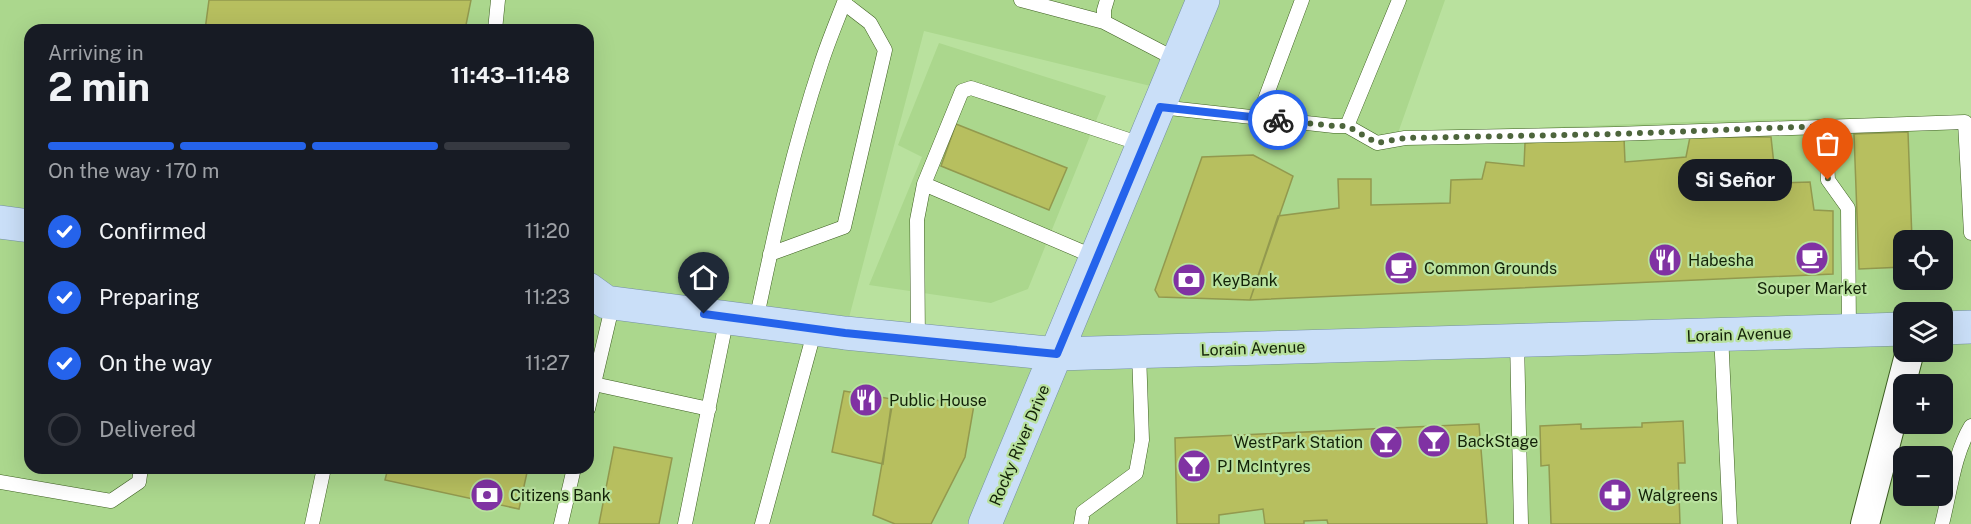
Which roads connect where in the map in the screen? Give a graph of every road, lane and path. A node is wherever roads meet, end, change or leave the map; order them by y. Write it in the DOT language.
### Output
graph roads {
  1 [pos="498,0"];
  2 [pos="1021,0"];
  3 [pos="1107,0"];
  4 [pos="1203,0"];
  5 [pos="1302,0"];
  6 [pos="1399,0"];
  7 [pos="845,2"];
  8 [pos="1104,22"];
  9 [pos="496,24"];
  10 [pos="1179,61"];
  11 [pos="1160,107"];
  12 [pos="1258,118"];
  13 [pos="1347,126"];
  14 [pos="1825,126"];
  15 [pos="1144,145"];
  16 [pos="924,184"];
  17 [pos="0,222"];
  18 [pos="24,225"];
  19 [pos="1971,233"];
  20 [pos="770,254"];
  21 [pos="1097,258"];
  22 [pos="599,301"];
  23 [pos="741,319"];
  24 [pos="1971,327"];
  25 [pos="1893,328"];
  26 [pos="1953,328"];
  27 [pos="814,329"];
  28 [pos="1849,330"];
  29 [pos="1721,334"];
  30 [pos="918,340"];
  31 [pos="1517,340"];
  32 [pos="1139,352"];
  33 [pos="1057,354"];
  34 [pos="1907,362"];
  35 [pos="594,384"];
  36 [pos="709,409"];
  37 [pos="1971,426"];
  38 [pos="140,474"];
  39 [pos="323,474"];
  40 [pos="573,474"];
  41 [pos="0,482"];
  42 [pos="312,524"];
  43 [pos="561,524"];
  44 [pos="686,524"];
  45 [pos="762,524"];
  46 [pos="985,524"];
  47 [pos="1081,524"];
  48 [pos="1521,524"];
  49 [pos="1730,524"];
  50 [pos="1865,524"];
  51 [pos="1942,524"];
  1 -- 9 [label="lane"];
  2 -- 8 [label="lane"];
  3 -- 8 [label="lane"];
  4 -- 10 [label="main road, Rocky River Drive"];
  5 -- 12 [label="lane"];
  6 -- 13 [label="lane"];
  7 -- 20 [label="lane"];
  7 -- 20 [label="lane"];
  8 -- 10 [label="lane"];
  10 -- 11 [label="main road, Rocky River Drive"];
  11 -- 12 [label="lane"];
  11 -- 15 [label="main road, Rocky River Drive"];
  12 -- 13 [label="lane"];
  13 -- 14 [label="lane"];
  14 -- 19 [label="lane"];
  14 -- 28 [label="lane"];
  15 -- 16 [label="lane"];
  15 -- 21 [label="main road, Rocky River Drive"];
  16 -- 21 [label="lane"];
  16 -- 30 [label="lane"];
  17 -- 18 [label="main road"];
  20 -- 23 [label="lane"];
  21 -- 33 [label="main road, Rocky River Drive"];
  22 -- 23 [label="main road, Lorain Avenue"];
  22 -- 35 [label="lane"];
  23 -- 27 [label="main road, Lorain Avenue"];
  23 -- 36 [label="lane"];
  24 -- 26 [label="main road"];
  25 -- 28 [label="main road, Lorain Avenue"];
  27 -- 30 [label="main road, Lorain Avenue"];
  27 -- 45 [label="lane"];
  28 -- 29 [label="main road, Lorain Avenue"];
  29 -- 31 [label="main road, Lorain Avenue"];
  29 -- 49 [label="lane"];
  30 -- 33 [label="main road, Lorain Avenue"];
  31 -- 32 [label="main road, Lorain Avenue"];
  31 -- 48 [label="lane"];
  32 -- 33 [label="main road, Lorain Avenue"];
  32 -- 47 [label="lane"];
  33 -- 46 [label="main road, Rocky River Drive"];
  34 -- 50 [label="street"];
  35 -- 36 [label="lane"];
  36 -- 44 [label="lane"];
  37 -- 51 [label="lane"];
  38 -- 41 [label="lane"];
  39 -- 42 [label="lane"];
  40 -- 43 [label="lane"];
}
